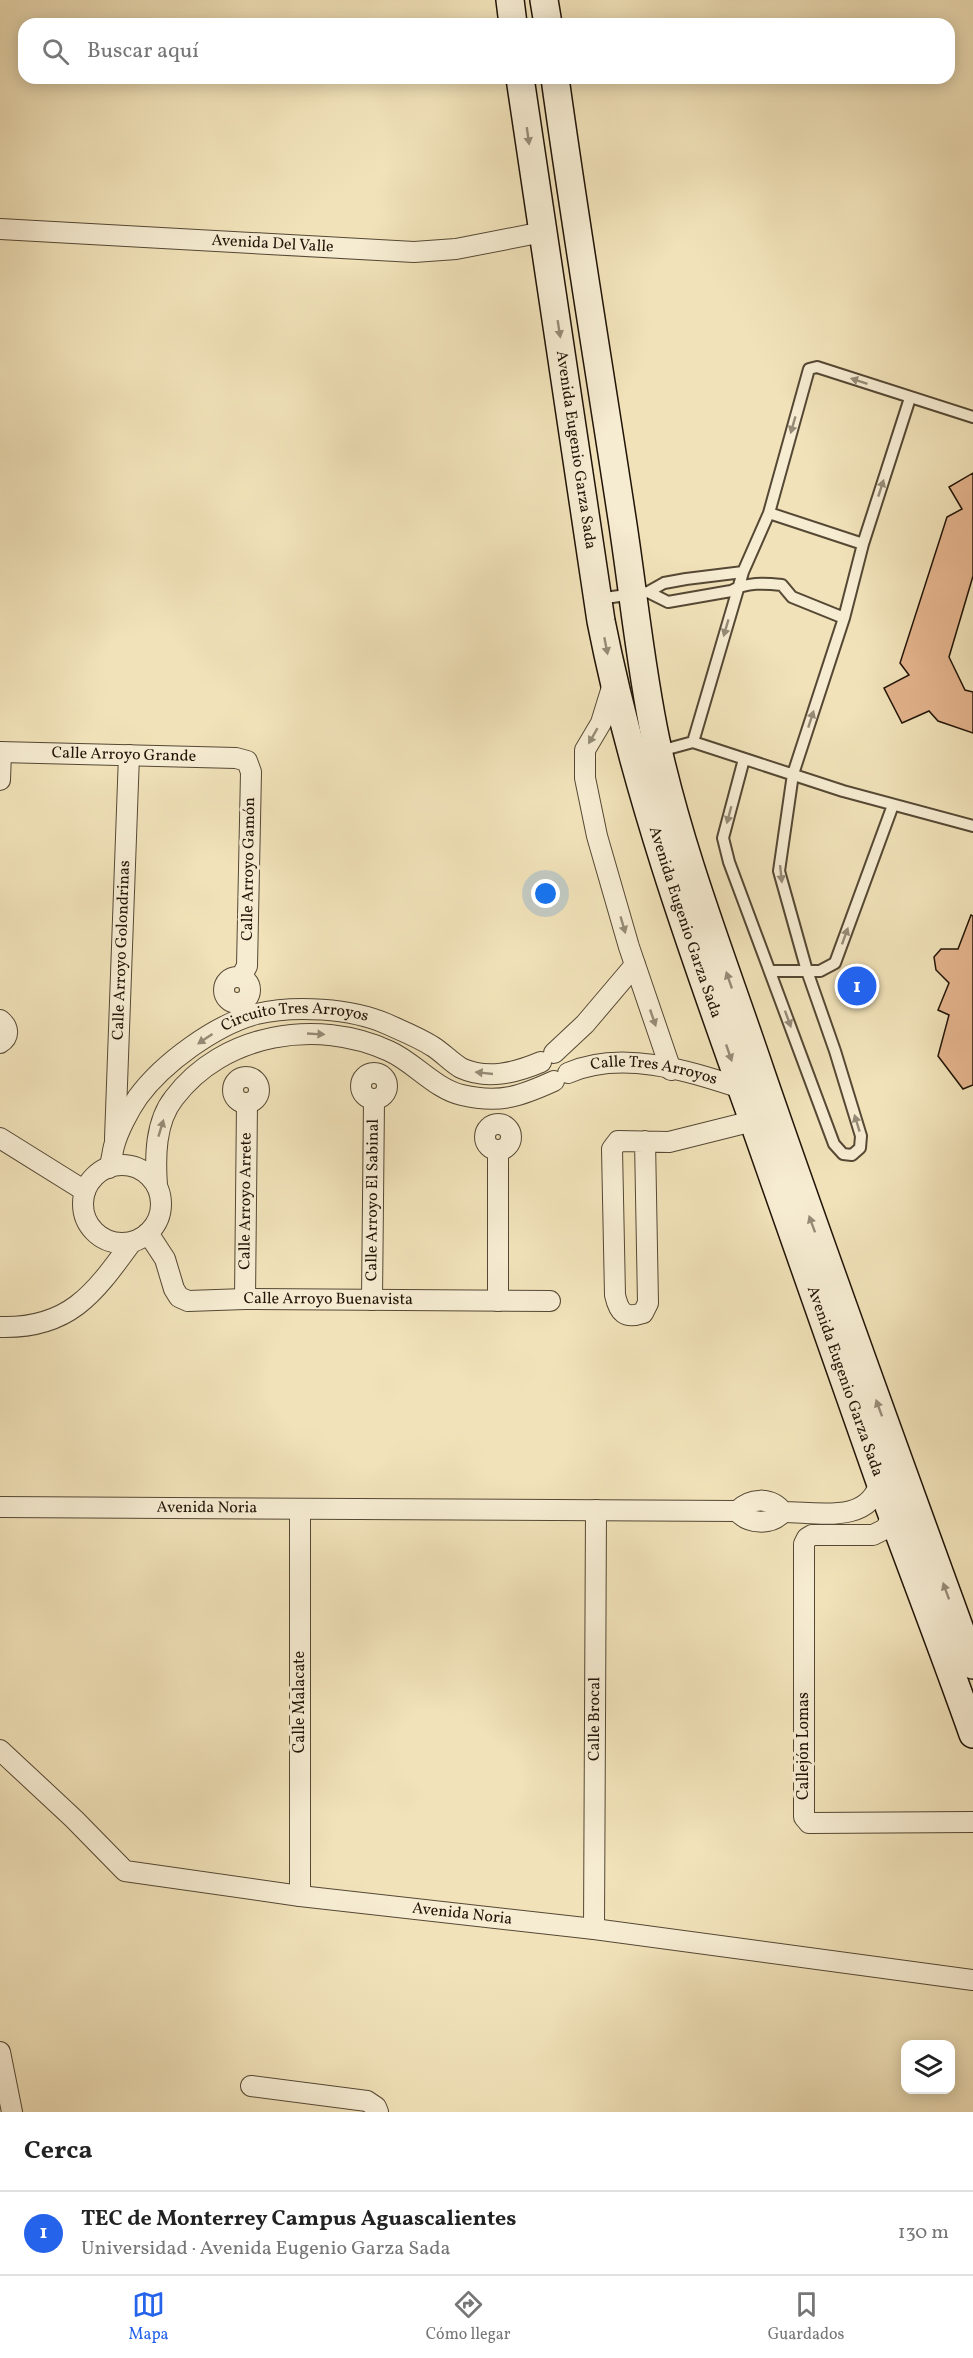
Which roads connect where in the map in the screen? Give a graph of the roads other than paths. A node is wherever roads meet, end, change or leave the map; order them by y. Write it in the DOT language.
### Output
graph roads {
  1 [pos="510,0"];
  2 [pos="544,0"];
  3 [pos="512,18"];
  4 [pos="547,18"];
  5 [pos="521,84"];
  6 [pos="556,84"];
  7 [pos="0,229"];
  8 [pos="543,232"];
  9 [pos="910,398"];
  10 [pos="973,417"];
  11 [pos="769,513"];
  12 [pos="863,544"];
  13 [pos="742,572"];
  14 [pos="738,587"];
  15 [pos="641,592"];
  16 [pos="598,599"];
  17 [pos="844,618"];
  18 [pos="614,682"];
  19 [pos="693,742"];
  20 [pos="0,752"];
  21 [pos="659,752"];
  22 [pos="129,755"];
  23 [pos="744,759"];
  24 [pos="247,761"];
  25 [pos="792,774"];
  26 [pos="0,780"];
  27 [pos="893,805"];
  28 [pos="973,826"];
  29 [pos="635,965"];
  30 [pos="770,971"];
  31 [pos="807,971"];
  32 [pos="241,977"];
  33 [pos="0,1020"];
  34 [pos="575,1033"];
  35 [pos="0,1043"];
  36 [pos="594,1064"];
  37 [pos="116,1066"];
  38 [pos="671,1070"];
  39 [pos="561,1077"];
  40 [pos="152,1080"];
  41 [pos="741,1088"];
  42 [pos="374,1100"];
  43 [pos="247,1103"];
  44 [pos="753,1121"];
  45 [pos="0,1138"];
  46 [pos="645,1141"];
  47 [pos="114,1144"];
  48 [pos="498,1150"];
  49 [pos="109,1168"];
  50 [pos="157,1186"];
  51 [pos="85,1191"];
  52 [pos="140,1238"];
  53 [pos="245,1299"];
  54 [pos="372,1300"];
  55 [pos="498,1301"];
  56 [pos="550,1301"];
  57 [pos="0,1327"];
  58 [pos="880,1481"];
  59 [pos="0,1507"];
  60 [pos="300,1509"];
  61 [pos="596,1510"];
  62 [pos="893,1516"];
  63 [pos="973,1665"];
  64 [pos="973,1734"];
  65 [pos="0,1750"];
  66 [pos="973,1822"];
  67 [pos="300,1896"];
  68 [pos="594,1929"];
  69 [pos="973,1980"];
  70 [pos="0,2052"];
  71 [pos="251,2086"];
  72 [pos="12,2112"];
  73 [pos="378,2112"];
  1 -- 3 [label="main road"];
  2 -- 4 [label="main road"];
  5 -- 8 [label="main road, Avenida Eugenio Garza Sada, one-way"];
  6 -- 15 [label="main road, Avenida Eugenio Garza Sada"];
  7 -- 8 [label="street, Avenida Del Valle"];
  8 -- 16 [label="main road, Avenida Eugenio Garza Sada, one-way"];
  9 -- 10 [label="lane"];
  9 -- 11 [label="lane, one-way"];
  12 -- 9 [label="lane, one-way"];
  11 -- 12 [label="lane"];
  11 -- 13 [label="lane"];
  12 -- 17 [label="lane"];
  13 -- 14 [label="lane"];
  13 -- 15 [label="lane"];
  14 -- 15 [label="lane"];
  14 -- 17 [label="lane"];
  14 -- 19 [label="lane, one-way"];
  15 -- 16 [label="lane"];
  15 -- 21 [label="main road, Avenida Eugenio Garza Sada"];
  16 -- 18 [label="main road, Avenida Eugenio Garza Sada, one-way"];
  25 -- 17 [label="lane, one-way"];
  18 -- 29 [label="street, one-way"];
  18 -- 41 [label="main road, Avenida Eugenio Garza Sada, one-way"];
  19 -- 21 [label="lane"];
  19 -- 23 [label="lane"];
  20 -- 22 [label="street, Calle Arroyo Grande"];
  20 -- 26 [label="street"];
  63 -- 21 [label="main road, Avenida Eugenio Garza Sada, one-way"];
  22 -- 24 [label="street, Calle Arroyo Grande"];
  22 -- 37 [label="street, Calle Arroyo Golondrinas"];
  23 -- 25 [label="lane"];
  23 -- 30 [label="lane, one-way"];
  24 -- 32 [label="street, Calle Arroyo Gamón"];
  25 -- 27 [label="lane"];
  25 -- 31 [label="lane, one-way"];
  27 -- 28 [label="lane"];
  31 -- 27 [label="lane, one-way"];
  29 -- 34 [label="street, Circuito Tres Arroyos"];
  29 -- 38 [label="street, one-way"];
  30 -- 31 [label="lane"];
  30 -- 31 [label="lane, one-way"];
  33 -- 35 [label="street"];
  34 -- 36 [label="street"];
  34 -- 40 [label="street, Circuito Tres Arroyos, one-way"];
  36 -- 38 [label="street, Calle Tres Arroyos"];
  36 -- 39 [label="street, Calle Tres Arroyos"];
  37 -- 40 [label="street"];
  37 -- 47 [label="street, Calle Arroyo Golondrinas"];
  38 -- 41 [label="street, Calle Tres Arroyos"];
  50 -- 39 [label="street, Circuito Tres Arroyos, one-way"];
  40 -- 47 [label="street, Circuito Tres Arroyos"];
  41 -- 44 [label="main road, Avenida Eugenio Garza Sada"];
  42 -- 54 [label="street, Calle Arroyo El Sabinal"];
  43 -- 53 [label="street, Calle Arroyo Arrete"];
  44 -- 46 [label="street"];
  44 -- 58 [label="main road, Avenida Eugenio Garza Sada"];
  45 -- 51 [label="street"];
  46 -- 46 [label="street"];
  47 -- 49 [label="street, Circuito Tres Arroyos"];
  48 -- 55 [label="street"];
  49 -- 50 [label="street"];
  49 -- 51 [label="street"];
  50 -- 52 [label="street, Circuito Tres Arroyos"];
  51 -- 52 [label="street"];
  52 -- 53 [label="street, Calle Arroyo Buenavista"];
  52 -- 57 [label="street, Circuito Tres Arroyos"];
  53 -- 54 [label="street, Calle Arroyo Buenavista"];
  54 -- 55 [label="street, Calle Arroyo Buenavista"];
  55 -- 56 [label="street, Calle Arroyo Buenavista"];
  58 -- 61 [label="street, Avenida Noria"];
  58 -- 62 [label="main road, Avenida Eugenio Garza Sada"];
  59 -- 60 [label="street, Avenida Noria"];
  60 -- 61 [label="street, Avenida Noria"];
  60 -- 67 [label="street, Calle Malacate"];
  61 -- 68 [label="street, Calle Brocal"];
  62 -- 64 [label="main road, Avenida Eugenio Garza Sada"];
  62 -- 66 [label="street, Callejón Lomas"];
  65 -- 67 [label="street, Avenida Noria"];
  67 -- 68 [label="street, Avenida Noria"];
  68 -- 69 [label="street, Avenida Noria"];
  70 -- 72 [label="street"];
  71 -- 73 [label="street"];
}
